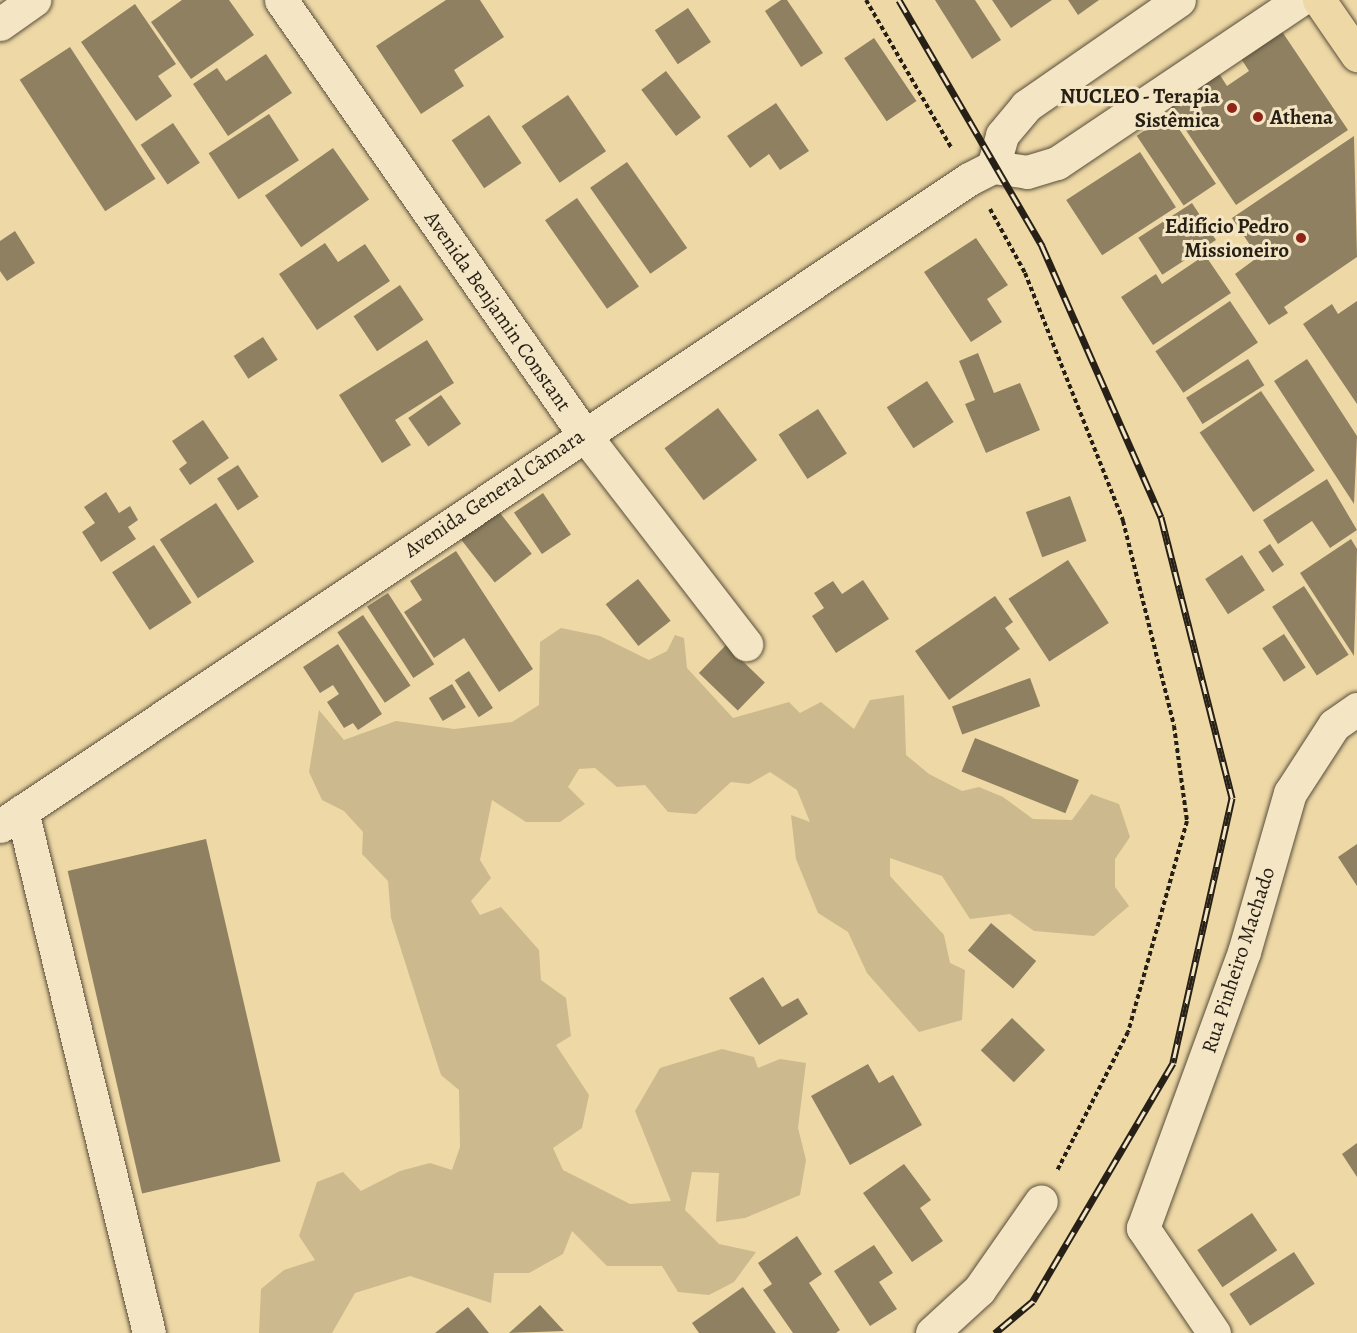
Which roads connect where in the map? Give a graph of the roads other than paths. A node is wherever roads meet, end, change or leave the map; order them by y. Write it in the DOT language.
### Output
graph roads {
  1 [pos="34,0"];
  2 [pos="281,0"];
  3 [pos="1179,0"];
  4 [pos="1300,0"];
  5 [pos="1319,0"];
  6 [pos="0,24"];
  7 [pos="1357,55"];
  8 [pos="981,173"];
  9 [pos="583,433"];
  10 [pos="746,644"];
  11 [pos="1357,710"];
  12 [pos="11,818"];
  13 [pos="1041,1201"];
  14 [pos="149,1333"];
  15 [pos="932,1333"];
  16 [pos="1214,1333"];
  1 -- 6 [label="street"];
  2 -- 9 [label="street, Avenida Benjamin Constant"];
  3 -- 8 [label="street"];
  4 -- 8 [label="street"];
  5 -- 7 [label="main road"];
  8 -- 9 [label="street, Avenida General Câmara"];
  9 -- 10 [label="street, Avenida Benjamin Constant"];
  9 -- 12 [label="street, Avenida General Câmara"];
  11 -- 16 [label="street, Rua Pinheiro Machado"];
  12 -- 14 [label="street"];
  13 -- 15 [label="street"];
}
